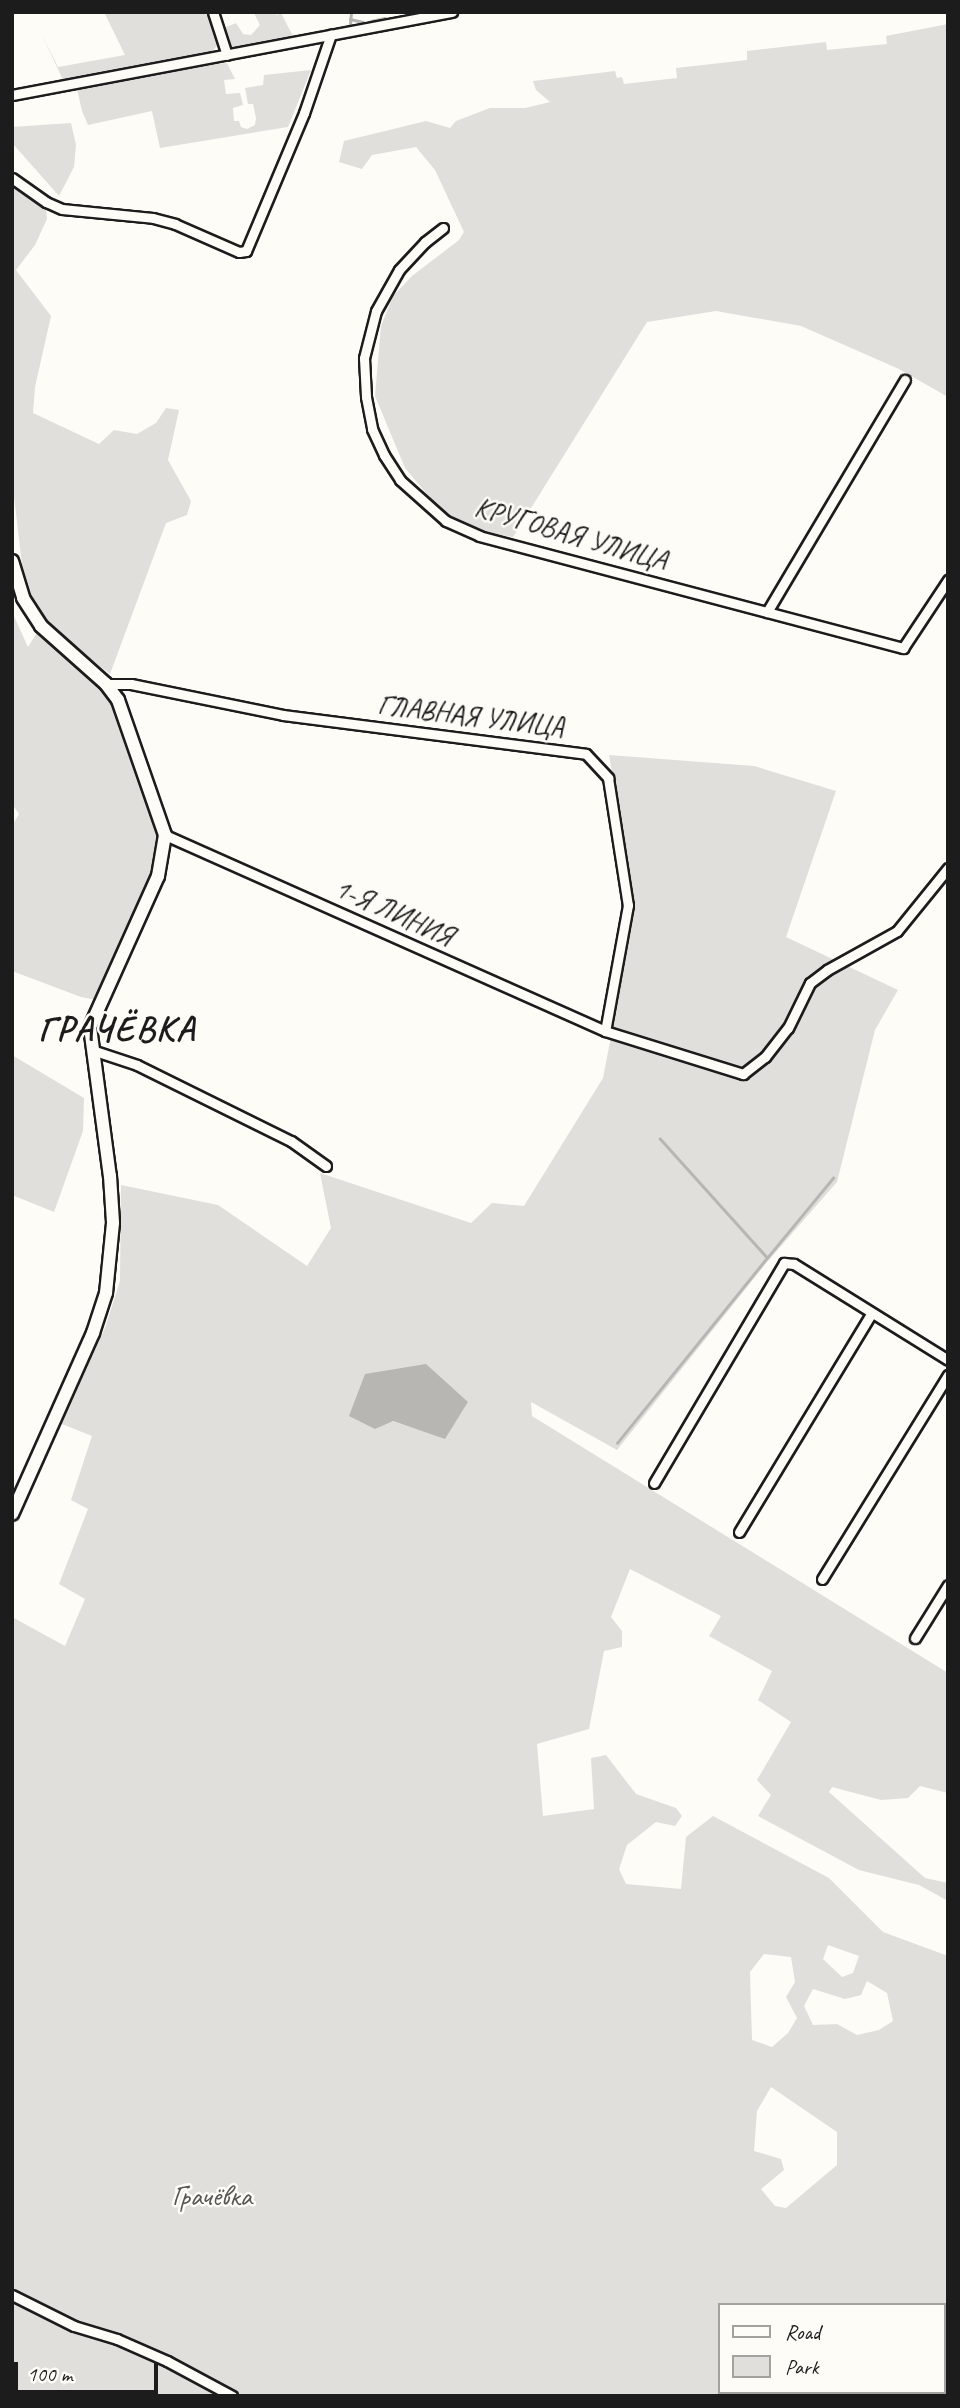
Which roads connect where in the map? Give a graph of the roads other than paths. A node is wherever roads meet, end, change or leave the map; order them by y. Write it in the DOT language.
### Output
graph roads {
  1 [pos="213,12"];
  2 [pos="452,12"];
  3 [pos="331,34"];
  4 [pos="228,55"];
  5 [pos="12,95"];
  6 [pos="12,178"];
  7 [pos="443,228"];
  8 [pos="905,380"];
  9 [pos="12,561"];
  10 [pos="948,580"];
  11 [pos="767,612"];
  12 [pos="106,684"];
  13 [pos="165,835"];
  14 [pos="948,868"];
  15 [pos="605,1031"];
  16 [pos="92,1050"];
  17 [pos="326,1166"];
  18 [pos="871,1314"];
  19 [pos="948,1360"];
  20 [pos="948,1375"];
  21 [pos="654,1483"];
  22 [pos="12,1514"];
  23 [pos="739,1532"];
  24 [pos="822,1579"];
  25 [pos="948,1585"];
  26 [pos="915,1638"];
  27 [pos="12,2295"];
  28 [pos="232,2396"];
  1 -- 4 [label="street"];
  2 -- 3 [label="street"];
  3 -- 4 [label="street"];
  3 -- 6 [label="street"];
  4 -- 5 [label="street"];
  7 -- 11 [label="street, КРУГОВАЯ УЛИЦА"];
  8 -- 11 [label="street"];
  9 -- 12 [label="street"];
  10 -- 11 [label="street, КРУГОВАЯ УЛИЦА"];
  12 -- 13 [label="street"];
  12 -- 15 [label="street, ГЛАВНАЯ УЛИЦА"];
  13 -- 15 [label="street, 1-Я ЛИНИЯ"];
  13 -- 16 [label="street"];
  14 -- 15 [label="street, 1-Я ЛИНИЯ"];
  16 -- 17 [label="street"];
  16 -- 22 [label="street"];
  18 -- 19 [label="street"];
  18 -- 21 [label="street"];
  18 -- 23 [label="street"];
  20 -- 24 [label="street"];
  25 -- 26 [label="street"];
  27 -- 28 [label="street"];
}
